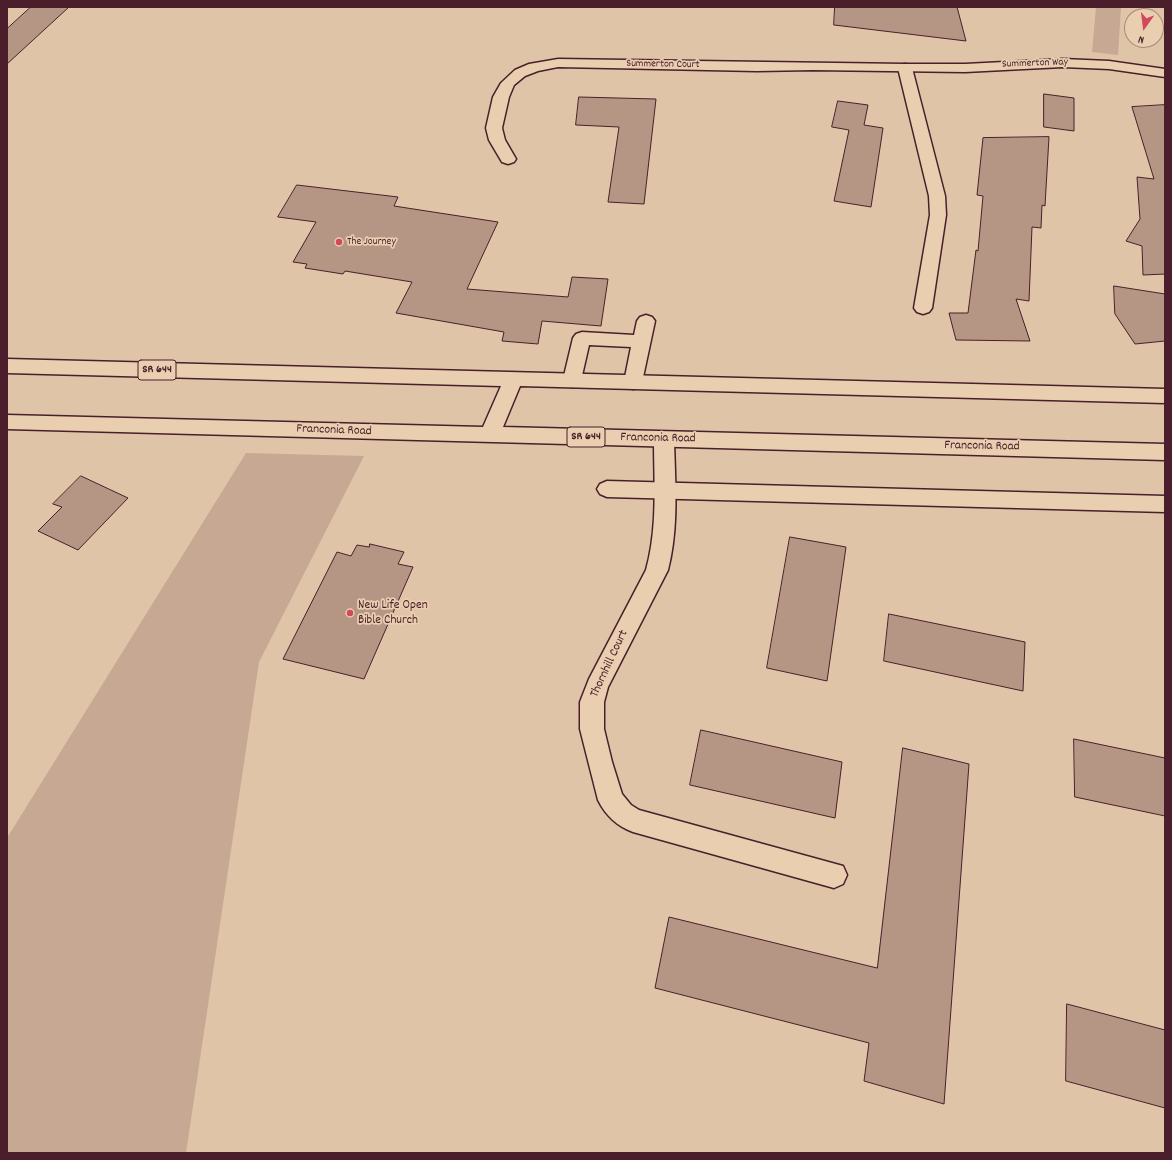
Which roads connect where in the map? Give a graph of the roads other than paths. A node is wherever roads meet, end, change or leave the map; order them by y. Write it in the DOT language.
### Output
graph roads {
  1 [pos="904,68"];
  2 [pos="1165,73"];
  3 [pos="508,159"];
  4 [pos="923,308"];
  5 [pos="646,321"];
  6 [pos="642,342"];
  7 [pos="7,366"];
  8 [pos="513,379"];
  9 [pos="572,380"];
  10 [pos="633,382"];
  11 [pos="1165,396"];
  12 [pos="7,422"];
  13 [pos="490,435"];
  14 [pos="664,439"];
  15 [pos="1165,452"];
  16 [pos="607,490"];
  17 [pos="664,492"];
  18 [pos="1165,504"];
  19 [pos="834,875"];
  1 -- 2 [label="main road, Summerton Way"];
  1 -- 3 [label="main road, Summerton Court"];
  1 -- 4 [label="lane"];
  5 -- 6 [label="lane"];
  6 -- 9 [label="lane"];
  6 -- 10 [label="lane"];
  7 -- 8 [label="main road, SR 644"];
  8 -- 9 [label="main road, SR 644"];
  8 -- 13 [label="main road"];
  9 -- 10 [label="main road, SR 644"];
  10 -- 11 [label="main road, SR 644"];
  12 -- 13 [label="main road, Franconia Road / SR 644"];
  13 -- 14 [label="main road, Franconia Road / SR 644"];
  14 -- 15 [label="main road, Franconia Road / SR 644"];
  14 -- 17 [label="main road, Thornhill Court"];
  16 -- 17 [label="lane"];
  17 -- 18 [label="lane"];
  17 -- 19 [label="main road, Thornhill Court"];
}
